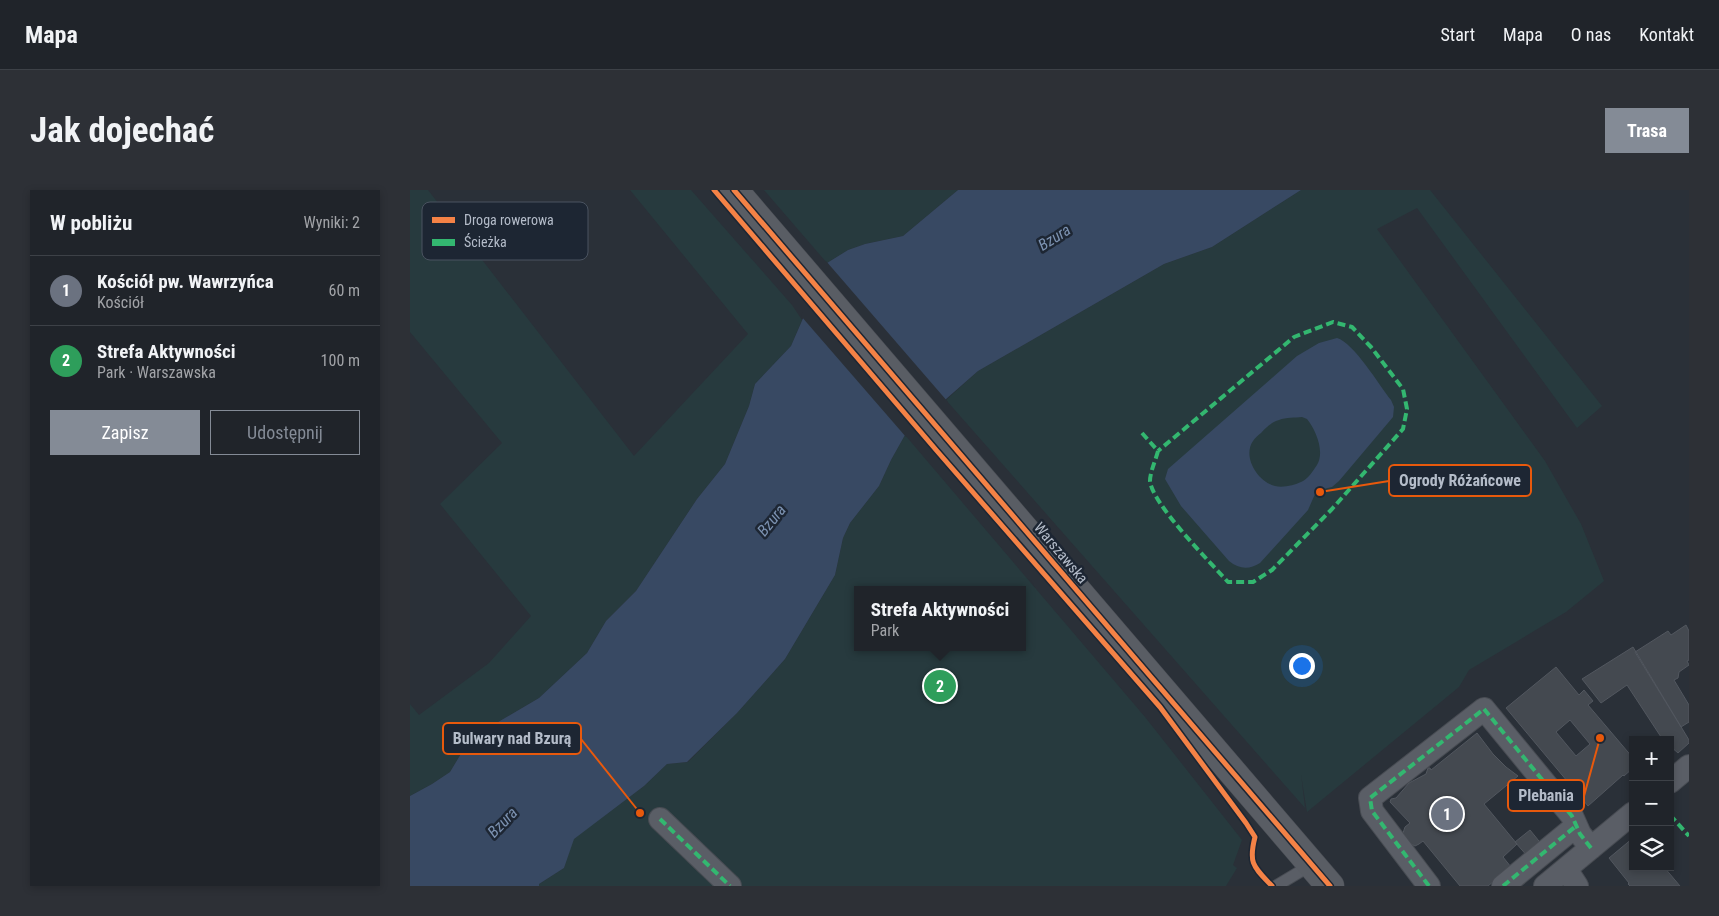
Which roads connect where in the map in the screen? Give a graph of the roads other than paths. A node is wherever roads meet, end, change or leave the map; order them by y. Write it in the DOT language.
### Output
graph roads {
  1 [pos="734,190"];
  2 [pos="1689,766"];
  3 [pos="1671,781"];
  4 [pos="1629,816"];
  5 [pos="660,819"];
  6 [pos="1576,826"];
  7 [pos="1591,848"];
  8 [pos="1312,866"];
  9 [pos="1571,877"];
  10 [pos="730,886"];
  11 [pos="1276,886"];
  12 [pos="1330,886"];
  13 [pos="1429,886"];
  14 [pos="1503,886"];
  15 [pos="1546,886"];
  1 -- 8 [label="street, Warszawska"];
  2 -- 3 [label="street"];
  4 -- 7 [label="street"];
  5 -- 10 [label="street"];
  6 -- 7 [label="street"];
  6 -- 13 [label="street"];
  6 -- 14 [label="street"];
  7 -- 9 [label="street"];
  8 -- 11 [label="lane"];
  8 -- 12 [label="street, Warszawska"];
  9 -- 15 [label="street"];
}
